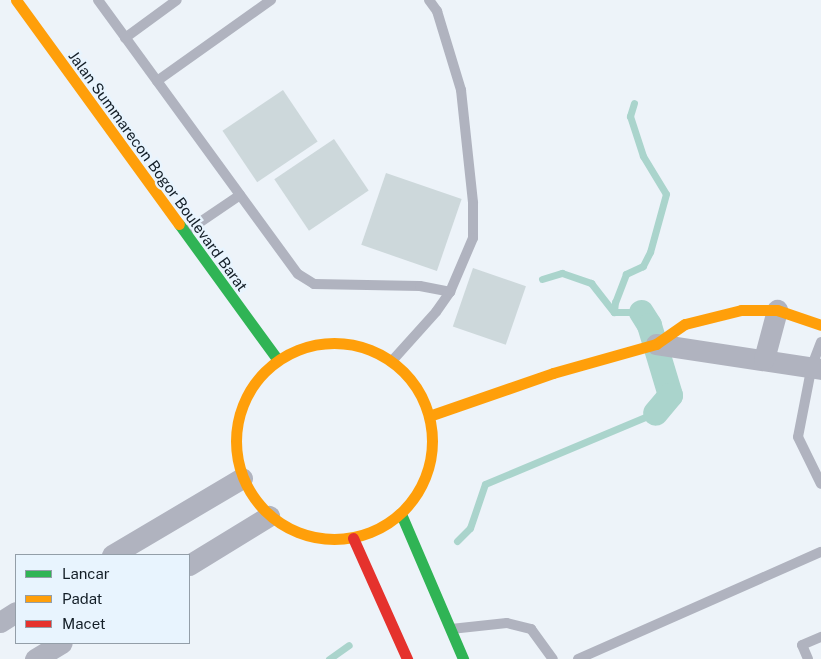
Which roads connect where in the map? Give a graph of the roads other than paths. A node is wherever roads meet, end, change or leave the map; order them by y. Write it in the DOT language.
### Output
graph roads {
  1 [pos="16,0"];
  2 [pos="98,0"];
  3 [pos="177,0"];
  4 [pos="271,0"];
  5 [pos="429,0"];
  6 [pos="125,38"];
  7 [pos="157,81"];
  8 [pos="240,195"];
  9 [pos="184,233"];
  10 [pos="450,292"];
  11 [pos="777,310"];
  12 [pos="821,325"];
  13 [pos="821,342"];
  14 [pos="656,344"];
  15 [pos="764,358"];
  16 [pos="278,360"];
  17 [pos="391,362"];
  18 [pos="816,367"];
  19 [pos="429,416"];
  20 [pos="820,477"];
  21 [pos="242,478"];
  22 [pos="401,514"];
  23 [pos="270,516"];
  24 [pos="353,538"];
  25 [pos="821,552"];
  26 [pos="114,554"];
  27 [pos="190,564"];
  28 [pos="15,613"];
  29 [pos="0,622"];
  30 [pos="450,629"];
  31 [pos="821,637"];
  32 [pos="60,644"];
  33 [pos="35,659"];
  34 [pos="406,659"];
  35 [pos="463,659"];
  36 [pos="553,659"];
  37 [pos="578,659"];
  38 [pos="808,659"];
  1 -- 9 [label="street, Jalan Summarecon Bogor Boulevard Barat"];
  2 -- 6 [label="lane"];
  3 -- 6 [label="lane"];
  4 -- 7 [label="lane"];
  5 -- 10 [label="lane"];
  6 -- 7 [label="lane"];
  7 -- 8 [label="lane"];
  8 -- 9 [label="lane"];
  8 -- 10 [label="lane"];
  9 -- 16 [label="street, Jalan Summarecon Bogor Boulevard Barat"];
  10 -- 17 [label="lane"];
  11 -- 12 [label="street"];
  11 -- 14 [label="street"];
  11 -- 15 [label="street"];
  13 -- 18 [label="lane"];
  14 -- 15 [label="street"];
  14 -- 19 [label="street"];
  15 -- 18 [label="street"];
  16 -- 17 [label="street"];
  16 -- 21 [label="street"];
  17 -- 19 [label="street"];
  18 -- 20 [label="lane"];
  19 -- 22 [label="street"];
  21 -- 23 [label="street"];
  21 -- 26 [label="street"];
  22 -- 24 [label="street"];
  22 -- 30 [label="street"];
  23 -- 24 [label="street"];
  23 -- 27 [label="street"];
  24 -- 34 [label="street"];
  25 -- 37 [label="lane"];
  28 -- 29 [label="street"];
  30 -- 35 [label="street"];
  30 -- 36 [label="lane"];
  31 -- 38 [label="lane"];
  32 -- 33 [label="street"];
}
